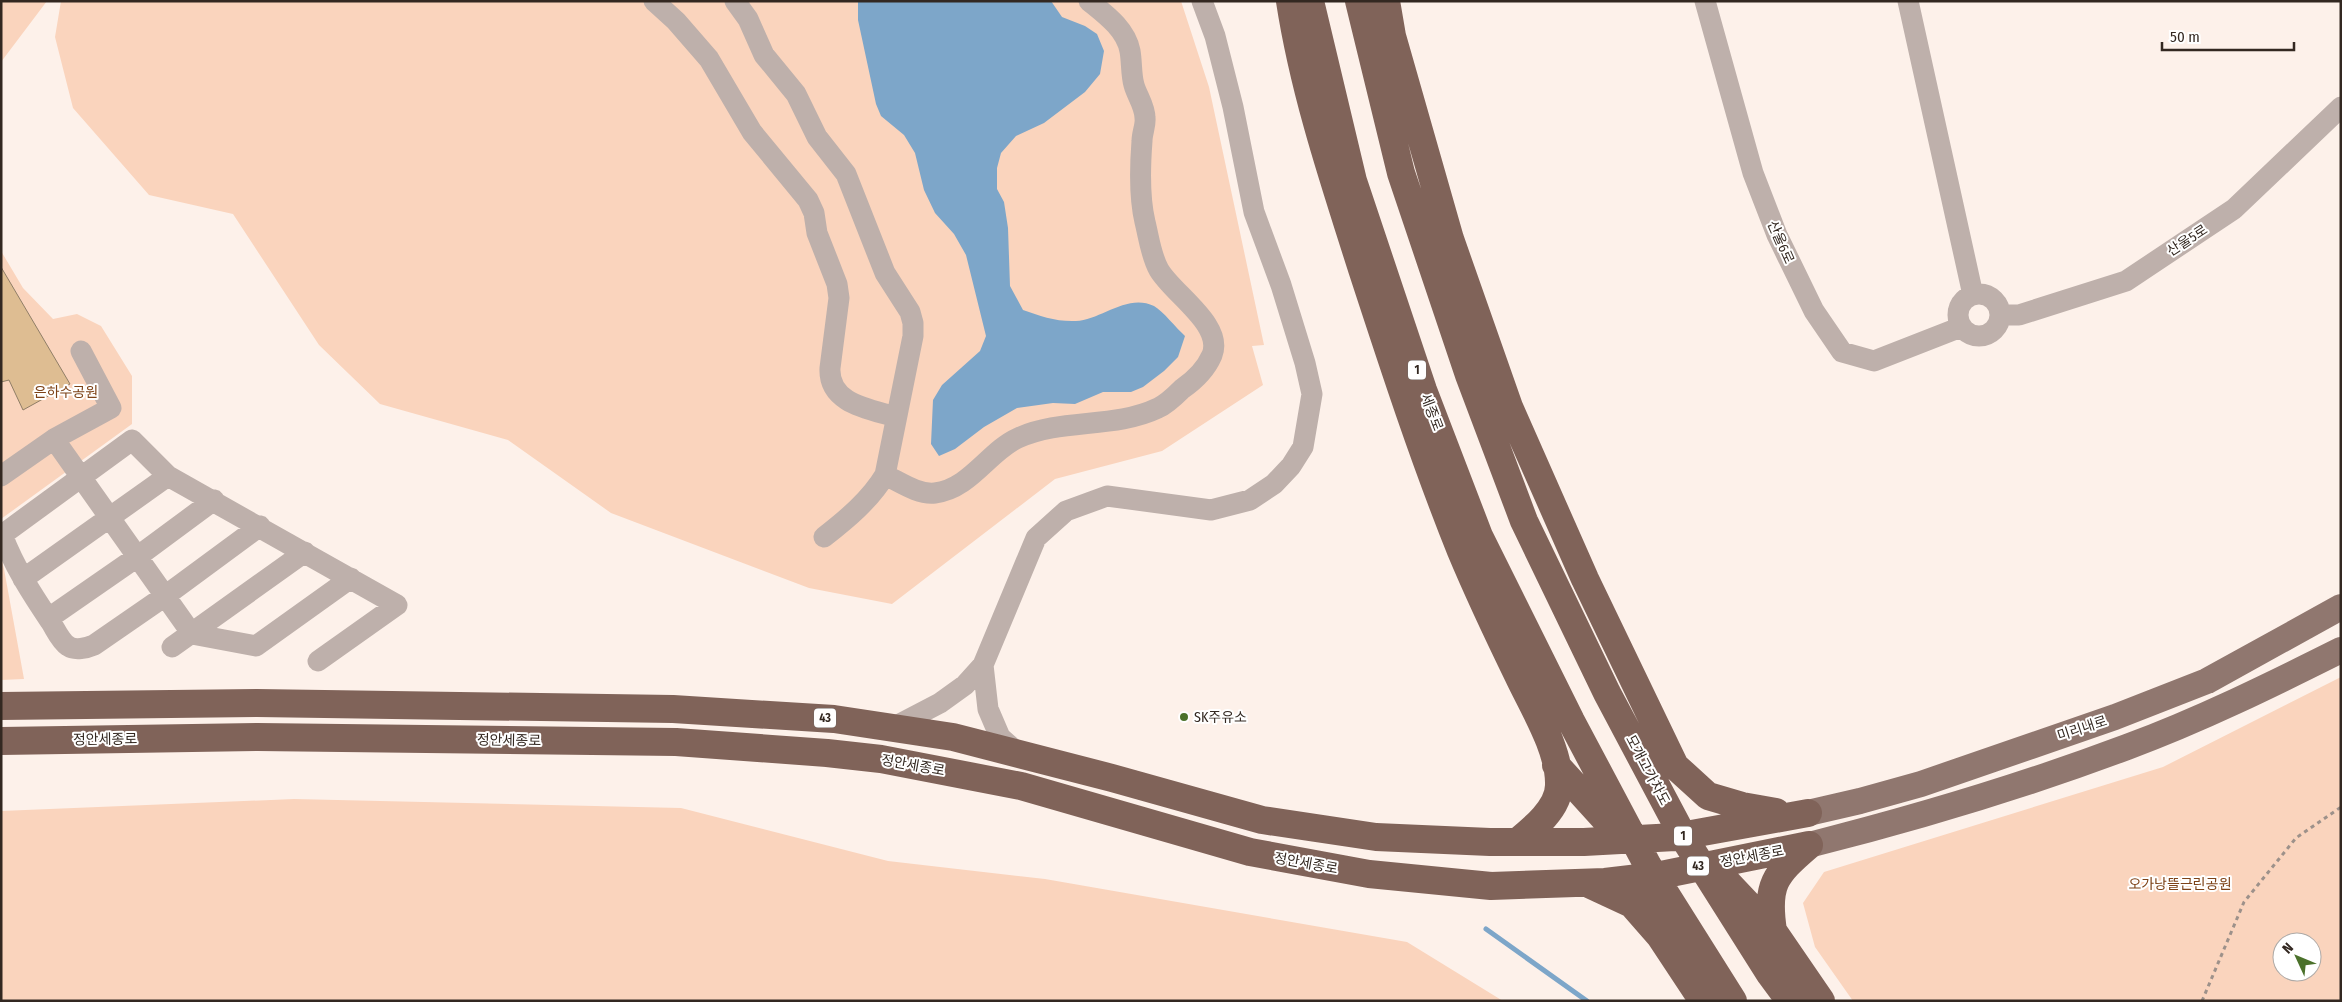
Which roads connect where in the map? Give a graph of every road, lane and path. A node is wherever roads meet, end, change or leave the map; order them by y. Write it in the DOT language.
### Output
graph roads {
  1 [pos="654,1"];
  2 [pos="735,1"];
  3 [pos="1089,1"];
  4 [pos="1202,1"];
  5 [pos="1290,1"];
  6 [pos="1310,1"];
  7 [pos="1359,1"];
  8 [pos="1386,1"];
  9 [pos="1705,1"];
  10 [pos="1908,1"];
  11 [pos="2341,107"];
  12 [pos="1973,294"];
  13 [pos="2001,315"];
  14 [pos="1961,327"];
  15 [pos="81,351"];
  16 [pos="896,417"];
  17 [pos="54,439"];
  18 [pos="885,475"];
  19 [pos="1,476"];
  20 [pos="168,476"];
  21 [pos="81,477"];
  22 [pos="214,500"];
  23 [pos="111,518"];
  24 [pos="260,526"];
  25 [pos="824,537"];
  26 [pos="305,552"];
  27 [pos="137,557"];
  28 [pos="351,578"];
  29 [pos="23,579"];
  30 [pos="165,596"];
  31 [pos="2341,607"];
  32 [pos="49,618"];
  33 [pos="192,634"];
  34 [pos="172,648"];
  35 [pos="2341,650"];
  36 [pos="318,661"];
  37 [pos="983,664"];
  38 [pos="1,706"];
  39 [pos="894,726"];
  40 [pos="1,740"];
  41 [pos="1019,754"];
  42 [pos="1556,765"];
  43 [pos="1675,766"];
  44 [pos="2341,807"];
  45 [pos="1808,813"];
  46 [pos="1636,839"];
  47 [pos="1517,842"];
  48 [pos="1809,845"];
  49 [pos="1666,855"];
  50 [pos="1696,866"];
  51 [pos="1587,883"];
  52 [pos="1773,931"];
  53 [pos="1660,936"];
  54 [pos="1703,1001"];
  55 [pos="1733,1001"];
  56 [pos="1790,1001"];
  57 [pos="1821,1001"];
  58 [pos="2202,1001"];
  1 -- 16 [label="street"];
  2 -- 16 [label="street"];
  3 -- 18 [label="street"];
  4 -- 37 [label="street"];
  5 -- 42 [label="highway"];
  6 -- 55 [label="highway, 세종로 / 1"];
  7 -- 56 [label="highway, 모개고가차도 / 1"];
  8 -- 43 [label="highway"];
  9 -- 14 [label="street, 산울6로"];
  10 -- 12 [label="street"];
  11 -- 13 [label="street, 산울5로"];
  12 -- 13 [label="street"];
  12 -- 14 [label="street"];
  13 -- 14 [label="street"];
  15 -- 17 [label="street"];
  16 -- 18 [label="street"];
  17 -- 19 [label="street"];
  17 -- 21 [label="street"];
  18 -- 25 [label="street"];
  20 -- 21 [label="street"];
  20 -- 22 [label="street"];
  20 -- 23 [label="street"];
  21 -- 23 [label="street"];
  21 -- 29 [label="street"];
  22 -- 24 [label="street"];
  22 -- 27 [label="street"];
  23 -- 27 [label="street"];
  23 -- 29 [label="street"];
  24 -- 26 [label="street"];
  24 -- 30 [label="street"];
  26 -- 28 [label="street"];
  26 -- 33 [label="street"];
  27 -- 30 [label="street"];
  27 -- 32 [label="street"];
  28 -- 33 [label="street"];
  28 -- 36 [label="street"];
  29 -- 32 [label="street"];
  30 -- 32 [label="street"];
  30 -- 33 [label="street"];
  31 -- 45 [label="main road, 미리내로"];
  33 -- 34 [label="street"];
  35 -- 48 [label="main road"];
  37 -- 39 [label="street"];
  37 -- 41 [label="street"];
  38 -- 39 [label="highway, 정안세종로 / 43"];
  39 -- 41 [label="highway, 정안세종로 / 43"];
  40 -- 51 [label="highway, 정안세종로 / 43"];
  41 -- 47 [label="highway, 정안세종로 / 43"];
  42 -- 46 [label="highway"];
  42 -- 47 [label="highway"];
  43 -- 45 [label="highway"];
  43 -- 49 [label="highway"];
  44 -- 58 [label="path"];
  45 -- 49 [label="highway, 정안세종로 / 43"];
  46 -- 47 [label="highway, 정안세종로 / 43"];
  46 -- 49 [label="highway, 정안세종로 / 43"];
  48 -- 50 [label="highway, 정안세종로 / 43"];
  48 -- 52 [label="highway"];
  49 -- 50 [label="highway, 정안세종로 / 43"];
  49 -- 51 [label="highway, 정안세종로 / 43"];
  49 -- 53 [label="highway"];
  50 -- 52 [label="highway"];
  51 -- 53 [label="highway"];
  52 -- 57 [label="highway"];
  53 -- 54 [label="highway"];
}
